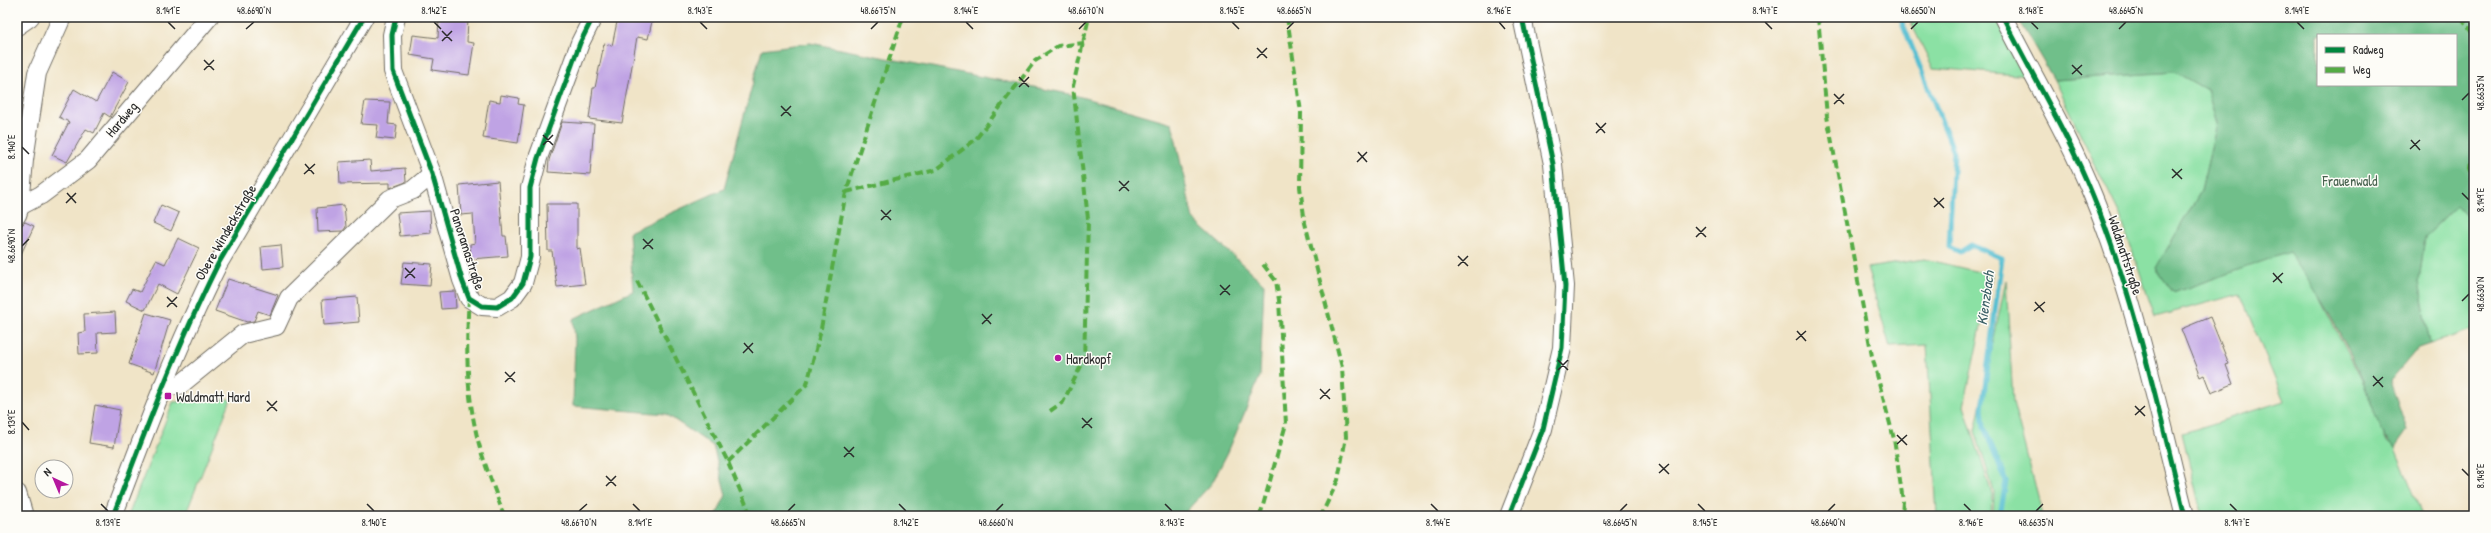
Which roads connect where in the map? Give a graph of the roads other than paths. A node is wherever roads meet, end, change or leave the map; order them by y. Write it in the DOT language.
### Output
graph roads {
  1 [pos="30,17"];
  2 [pos="62,17"];
  3 [pos="209,17"];
  4 [pos="364,17"];
  5 [pos="396,17"];
  6 [pos="593,17"];
  7 [pos="1522,17"];
  8 [pos="2003,17"];
  9 [pos="17,26"];
  10 [pos="432,174"];
  11 [pos="19,210"];
  12 [pos="162,387"];
  13 [pos="17,493"];
  14 [pos="24,516"];
  15 [pos="113,516"];
  16 [pos="1509,516"];
  17 [pos="2185,516"];
  1 -- 9 [label="street"];
  2 -- 11 [label="street"];
  3 -- 11 [label="street, Hardweg"];
  4 -- 12 [label="street, Obere Windeckstraße"];
  5 -- 10 [label="street, Panoramastraße"];
  6 -- 10 [label="street, Panoramastraße"];
  7 -- 16 [label="street"];
  8 -- 17 [label="street, Waldmattstraße"];
  10 -- 12 [label="street"];
  12 -- 15 [label="street, Obere Windeckstraße"];
  13 -- 14 [label="street"];
}
